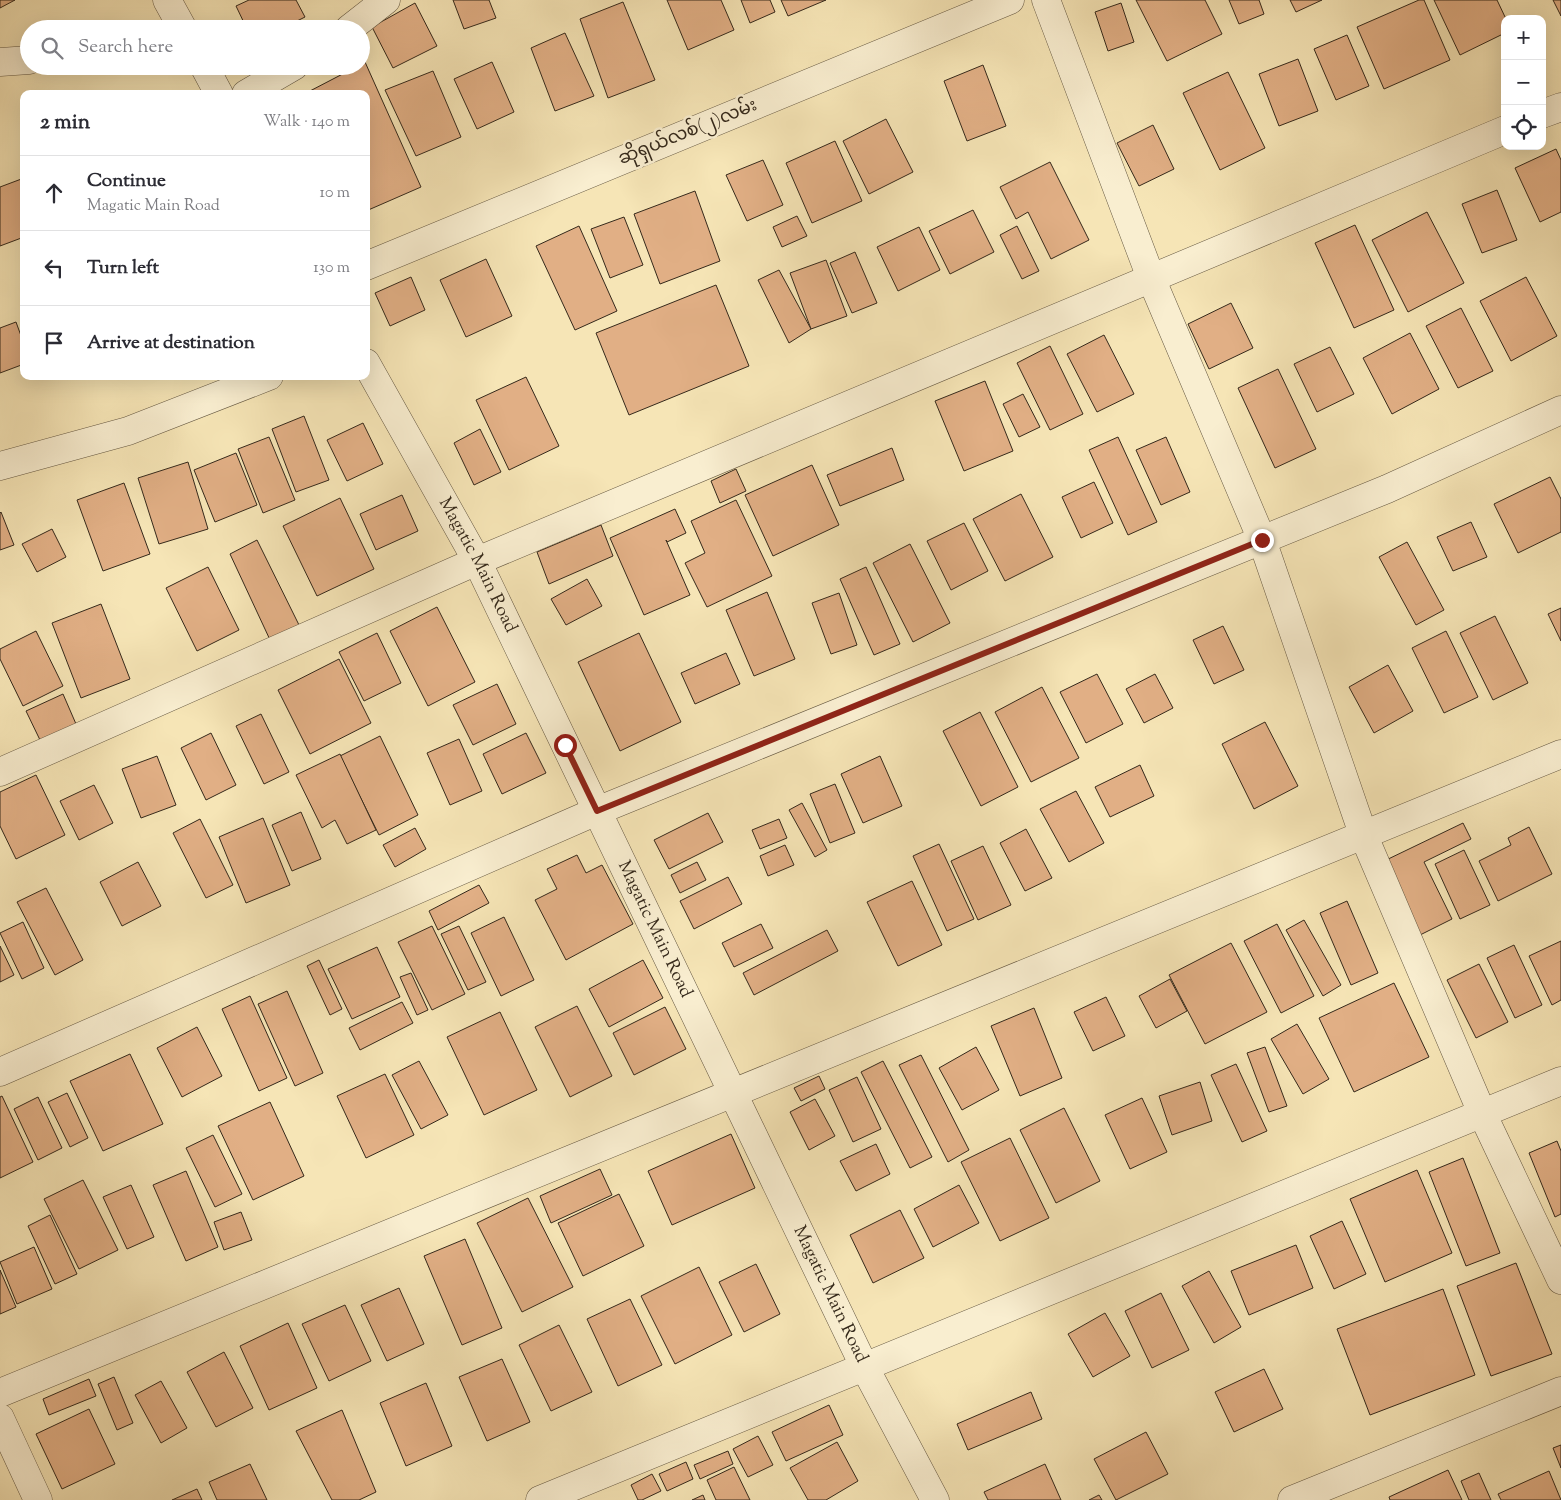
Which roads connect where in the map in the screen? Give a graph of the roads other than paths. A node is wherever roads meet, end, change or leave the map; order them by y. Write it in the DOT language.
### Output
graph roads {
  1 [pos="167,0"];
  2 [pos="386,0"];
  3 [pos="1010,0"];
  4 [pos="1046,0"];
  5 [pos="178,20"];
  6 [pos="360,20"];
  7 [pos="20,61"];
  8 [pos="0,62"];
  9 [pos="209,75"];
  10 [pos="279,75"];
  11 [pos="217,90"];
  12 [pos="253,90"];
  13 [pos="1561,107"];
  14 [pos="1546,113"];
  15 [pos="1501,132"];
  16 [pos="370,264"];
  17 [pos="1151,278"];
  18 [pos="370,370"];
  19 [pos="259,380"];
  20 [pos="1561,410"];
  21 [pos="0,466"];
  22 [pos="1262,540"];
  23 [pos="477,561"];
  24 [pos="1561,754"];
  25 [pos="0,772"];
  26 [pos="597,811"];
  27 [pos="1363,834"];
  28 [pos="0,1072"];
  29 [pos="1561,1081"];
  30 [pos="734,1093"];
  31 [pos="1482,1113"];
  32 [pos="1561,1280"];
  33 [pos="864,1366"];
  34 [pos="1561,1391"];
  35 [pos="0,1393"];
  36 [pos="0,1418"];
  37 [pos="38,1500"];
  38 [pos="540,1500"];
  39 [pos="935,1500"];
  40 [pos="1292,1500"];
  1 -- 5 [label="street"];
  2 -- 6 [label="street"];
  3 -- 16 [label="street, ဆိုရှယ်လစ်(၂)လမ်း"];
  4 -- 17 [label="street"];
  7 -- 8 [label="street"];
  9 -- 11 [label="street"];
  10 -- 12 [label="street"];
  13 -- 14 [label="street"];
  15 -- 17 [label="street"];
  17 -- 22 [label="street"];
  17 -- 23 [label="street"];
  18 -- 23 [label="street, Magatic Main Road"];
  19 -- 21 [label="street"];
  20 -- 22 [label="street"];
  22 -- 26 [label="street"];
  22 -- 27 [label="street"];
  23 -- 25 [label="street"];
  23 -- 26 [label="street, Magatic Main Road"];
  24 -- 27 [label="street"];
  26 -- 28 [label="street"];
  26 -- 30 [label="street, Magatic Main Road"];
  27 -- 30 [label="street"];
  27 -- 31 [label="street"];
  29 -- 31 [label="street"];
  30 -- 33 [label="street, Magatic Main Road"];
  30 -- 35 [label="street"];
  31 -- 32 [label="street"];
  31 -- 33 [label="street"];
  33 -- 38 [label="street"];
  33 -- 39 [label="street, Magatic Main Road"];
  34 -- 40 [label="street"];
  36 -- 37 [label="street"];
}
